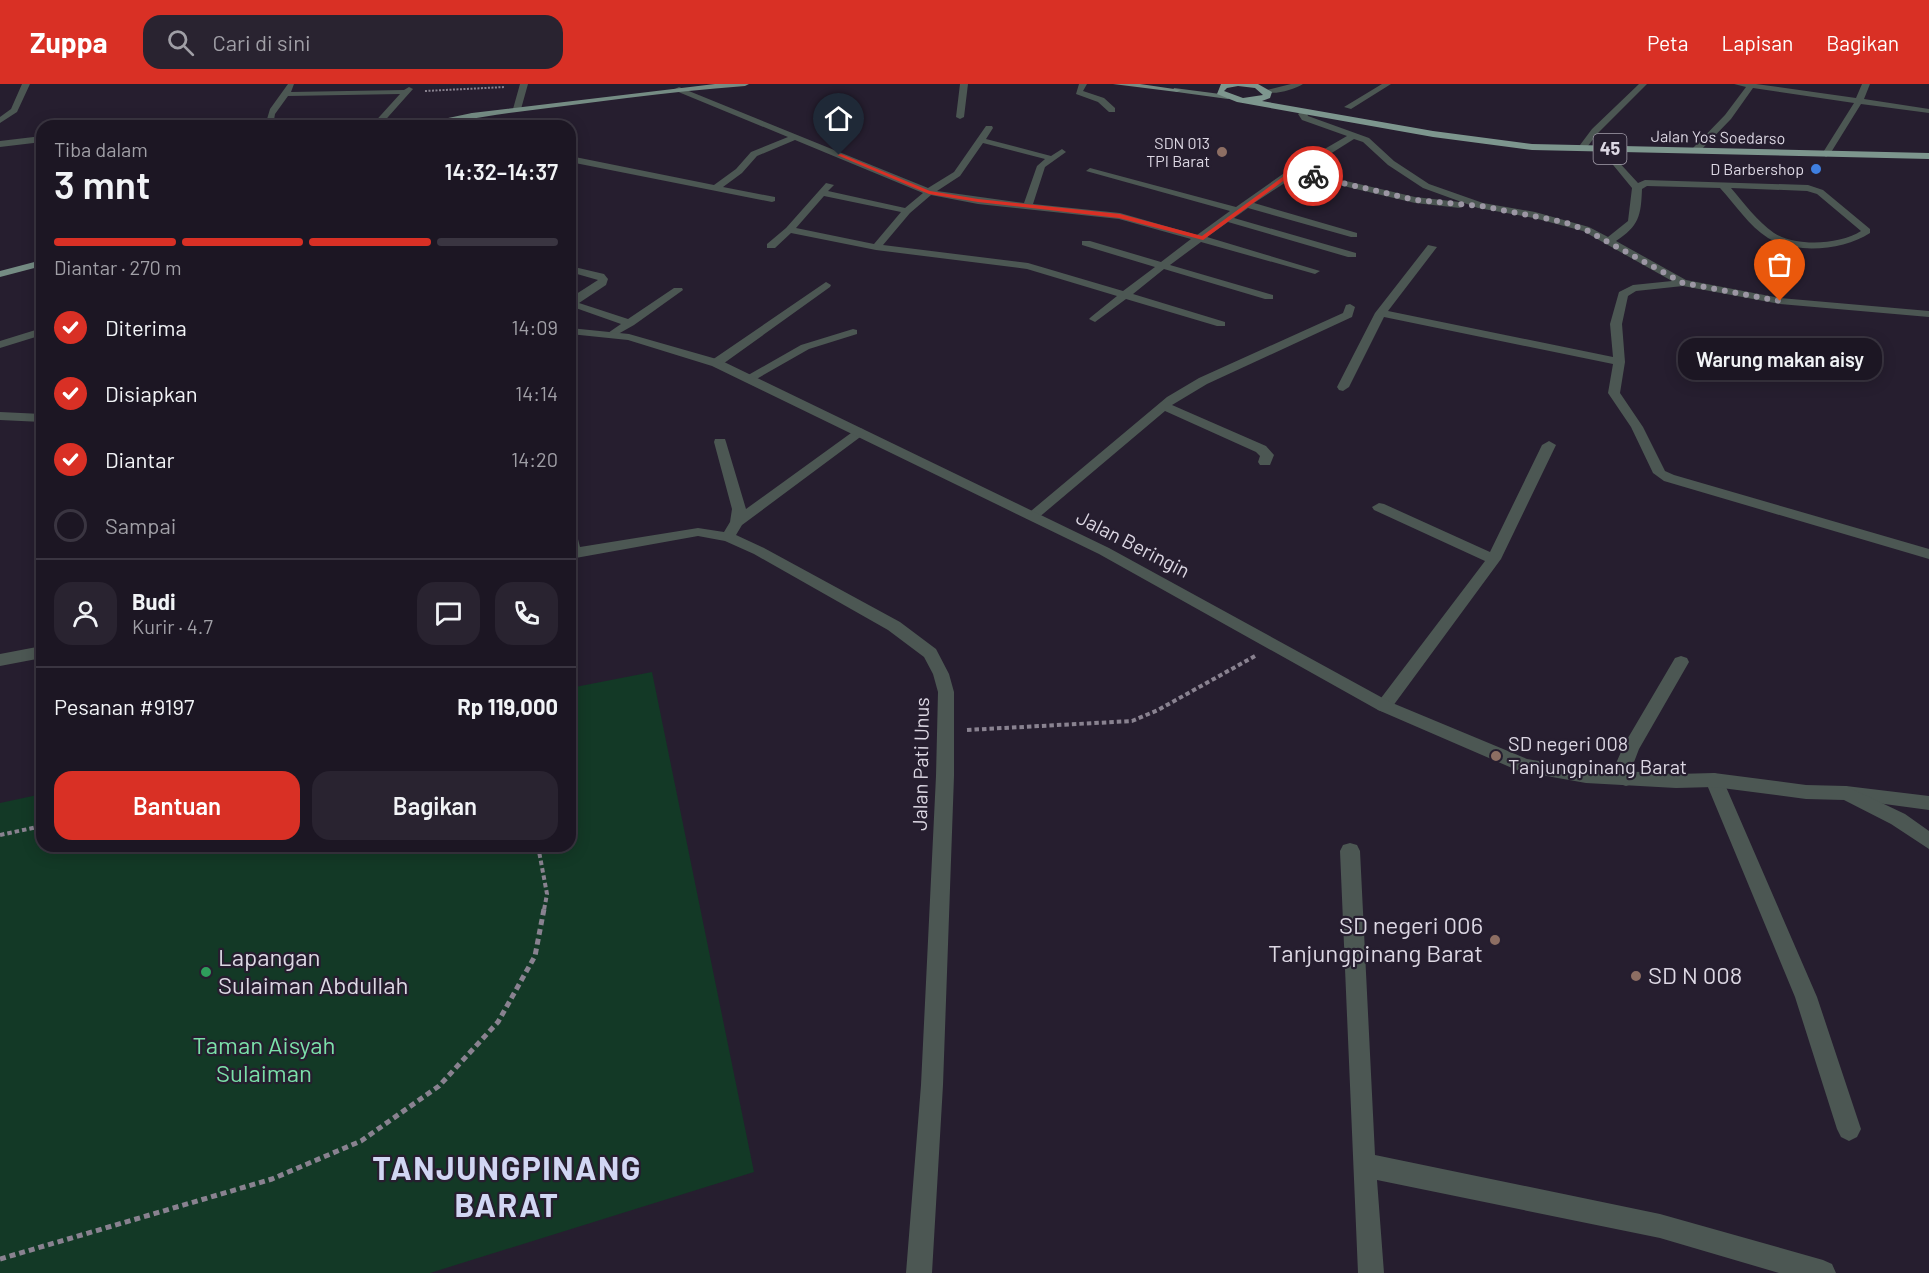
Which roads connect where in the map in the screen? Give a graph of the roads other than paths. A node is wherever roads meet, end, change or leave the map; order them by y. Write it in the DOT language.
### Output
graph roads {
  1 [pos="26,84"];
  2 [pos="291,84"];
  3 [pos="414,84"];
  4 [pos="745,84"];
  5 [pos="964,84"];
  6 [pos="1083,84"];
  7 [pos="1117,84"];
  8 [pos="1230,84"];
  9 [pos="1237,84"];
  10 [pos="1299,84"];
  11 [pos="1387,84"];
  12 [pos="1643,84"];
  13 [pos="1738,84"];
  14 [pos="1866,84"];
  15 [pos="524,85"];
  16 [pos="709,85"];
  17 [pos="1751,85"];
  18 [pos="679,89"];
  19 [pos="1220,89"];
  20 [pos="1264,89"];
  21 [pos="1178,90"];
  22 [pos="405,92"];
  23 [pos="287,94"];
  24 [pos="1228,97"];
  25 [pos="1246,100"];
  26 [pos="1859,101"];
  27 [pos="1348,107"];
  28 [pos="517,109"];
  29 [pos="1112,110"];
  30 [pos="1298,111"];
  31 [pos="1929,111"];
  32 [pos="472,116"];
  33 [pos="960,117"];
  34 [pos="268,120"];
  35 [pos="380,120"];
  36 [pos="449,120"];
  37 [pos="474,120"];
  38 [pos="0,121"];
  39 [pos="989,128"];
  40 [pos="1354,135"];
  41 [pos="795,137"];
  42 [pos="36,140"];
  43 [pos="981,140"];
  44 [pos="0,144"];
  45 [pos="1581,149"];
  46 [pos="1604,149"];
  47 [pos="1695,151"];
  48 [pos="1062,152"];
  49 [pos="1826,154"];
  50 [pos="1928,157"];
  51 [pos="1050,158"];
  52 [pos="576,160"];
  53 [pos="1090,171"];
  54 [pos="1293,171"];
  55 [pos="1723,186"];
  56 [pos="715,188"];
  57 [pos="1637,188"];
  58 [pos="929,192"];
  59 [pos="772,199"];
  60 [pos="1249,204"];
  61 [pos="1028,206"];
  62 [pos="1481,206"];
  63 [pos="907,211"];
  64 [pos="1239,211"];
  65 [pos="1228,219"];
  66 [pos="789,230"];
  67 [pos="1354,235"];
  68 [pos="1203,238"];
  69 [pos="1608,242"];
  70 [pos="1086,243"];
  71 [pos="771,246"];
  72 [pos="876,247"];
  73 [pos="1432,247"];
  74 [pos="1352,255"];
  75 [pos="36,265"];
  76 [pos="1163,266"];
  77 [pos="576,270"];
  78 [pos="1315,271"];
  79 [pos="0,274"];
  80 [pos="1683,283"];
  81 [pos="826,285"];
  82 [pos="678,290"];
  83 [pos="1125,295"];
  84 [pos="1269,297"];
  85 [pos="576,299"];
  86 [pos="576,305"];
  87 [pos="1350,307"];
  88 [pos="1381,313"];
  89 [pos="1929,314"];
  90 [pos="1095,319"];
  91 [pos="630,323"];
  92 [pos="1221,324"];
  93 [pos="576,332"];
  94 [pos="854,332"];
  95 [pos="36,334"];
  96 [pos="611,335"];
  97 [pos="0,345"];
  98 [pos="1619,362"];
  99 [pos="716,363"];
  100 [pos="749,378"];
  101 [pos="1343,387"];
  102 [pos="1163,406"];
  103 [pos="0,416"];
  104 [pos="36,418"];
  105 [pos="858,432"];
  106 [pos="720,442"];
  107 [pos="1549,445"];
  108 [pos="1265,462"];
  109 [pos="1379,507"];
  110 [pos="1032,516"];
  111 [pos="732,529"];
  112 [pos="576,546"];
  113 [pos="1929,554"];
  114 [pos="1494,559"];
  115 [pos="36,653"];
  116 [pos="0,660"];
  117 [pos="1681,662"];
  118 [pos="1384,706"];
  119 [pos="1626,779"];
  120 [pos="1714,780"];
  121 [pos="1846,793"];
  122 [pos="1910,801"];
  123 [pos="1929,803"];
  124 [pos="1898,819"];
  125 [pos="1929,841"];
  126 [pos="1350,851"];
  127 [pos="1849,1129"];
  128 [pos="1364,1165"];
  129 [pos="919,1273"];
  130 [pos="1371,1273"];
  131 [pos="1823,1273"];
  1 -- 38 [label="street"];
  2 -- 23 [label="street"];
  3 -- 22 [label="street"];
  4 -- 16 [label="main road"];
  5 -- 33 [label="street"];
  6 -- 29 [label="street"];
  7 -- 21 [label="main road"];
  8 -- 9 [label="highway, 45"];
  8 -- 19 [label="highway, 45"];
  9 -- 20 [label="highway, 45"];
  10 -- 20 [label="street"];
  11 -- 27 [label="street"];
  12 -- 45 [label="street"];
  13 -- 17 [label="street"];
  14 -- 26 [label="street"];
  15 -- 28 [label="street"];
  16 -- 18 [label="main road"];
  17 -- 26 [label="street"];
  17 -- 47 [label="street"];
  18 -- 28 [label="main road"];
  18 -- 41 [label="street"];
  19 -- 21 [label="main road"];
  19 -- 24 [label="highway"];
  20 -- 25 [label="highway, 45"];
  20 -- 30 [label="highway, Jalan Yos Soedarso / 45"];
  21 -- 24 [label="main road"];
  22 -- 23 [label="street"];
  22 -- 35 [label="street"];
  23 -- 34 [label="street"];
  24 -- 25 [label="highway, 45"];
  25 -- 30 [label="highway, Jalan Yos Soedarso / 45"];
  26 -- 31 [label="street"];
  26 -- 49 [label="street"];
  28 -- 32 [label="main road"];
  30 -- 40 [label="street"];
  30 -- 45 [label="highway, Jalan Yos Soedarso / 45"];
  32 -- 36 [label="main road"];
  32 -- 37 [label="street"];
  39 -- 43 [label="street"];
  40 -- 54 [label="street"];
  40 -- 62 [label="street"];
  41 -- 56 [label="street"];
  41 -- 58 [label="street"];
  42 -- 44 [label="street"];
  43 -- 51 [label="street"];
  43 -- 58 [label="street"];
  45 -- 46 [label="highway, Jalan Yos Soedarso / 45"];
  46 -- 47 [label="highway, Jalan Yos Soedarso / 45"];
  46 -- 57 [label="street"];
  47 -- 49 [label="highway, Jalan Yos Soedarso / 45"];
  48 -- 51 [label="street"];
  49 -- 50 [label="highway, Jalan Yos Soedarso / 45"];
  51 -- 61 [label="street"];
  52 -- 56 [label="street"];
  53 -- 64 [label="street"];
  54 -- 60 [label="street"];
  54 -- 62 [label="street"];
  55 -- 55 [label="street"];
  55 -- 57 [label="street"];
  56 -- 59 [label="street"];
  57 -- 69 [label="street"];
  58 -- 61 [label="street"];
  58 -- 63 [label="street"];
  60 -- 64 [label="street"];
  60 -- 67 [label="street"];
  61 -- 68 [label="street"];
  62 -- 69 [label="street"];
  63 -- 66 [label="street"];
  63 -- 72 [label="street"];
  64 -- 65 [label="street"];
  65 -- 68 [label="street"];
  65 -- 74 [label="street"];
  66 -- 71 [label="street"];
  66 -- 72 [label="street"];
  68 -- 76 [label="street"];
  68 -- 78 [label="street"];
  69 -- 80 [label="street"];
  70 -- 76 [label="street"];
  72 -- 83 [label="street"];
  73 -- 88 [label="street"];
  75 -- 79 [label="main road"];
  76 -- 83 [label="street"];
  76 -- 84 [label="street"];
  77 -- 85 [label="street"];
  80 -- 89 [label="street"];
  80 -- 98 [label="street"];
  81 -- 99 [label="street"];
  82 -- 91 [label="street"];
  83 -- 90 [label="street"];
  83 -- 92 [label="street"];
  86 -- 91 [label="street"];
  87 -- 102 [label="street"];
  88 -- 98 [label="street"];
  88 -- 101 [label="street"];
  91 -- 96 [label="street"];
  93 -- 96 [label="street, Jalan Beringin"];
  94 -- 100 [label="street"];
  95 -- 97 [label="street"];
  96 -- 99 [label="street, Jalan Beringin"];
  98 -- 113 [label="street"];
  99 -- 100 [label="street, Jalan Beringin"];
  100 -- 105 [label="street, Jalan Beringin"];
  102 -- 108 [label="street"];
  102 -- 110 [label="street"];
  103 -- 104 [label="street"];
  105 -- 110 [label="street, Jalan Beringin"];
  105 -- 111 [label="street"];
  106 -- 111 [label="street"];
  107 -- 114 [label="street"];
  109 -- 114 [label="street"];
  110 -- 118 [label="street, Jalan Beringin"];
  111 -- 112 [label="street, Jalan Pati Unus"];
  111 -- 129 [label="street, Jalan Pati Unus"];
  114 -- 118 [label="street"];
  115 -- 116 [label="street"];
  117 -- 119 [label="street"];
  118 -- 119 [label="street, Jalan Beringin"];
  119 -- 120 [label="street, Jalan Beringin"];
  120 -- 121 [label="street, Jalan Beringin"];
  120 -- 127 [label="street"];
  121 -- 122 [label="street, Jalan Beringin"];
  121 -- 124 [label="street"];
  122 -- 123 [label="street, Jalan Beringin"];
  122 -- 124 [label="street"];
  124 -- 125 [label="street"];
  126 -- 128 [label="street"];
  128 -- 130 [label="street"];
  128 -- 131 [label="street"];
}
